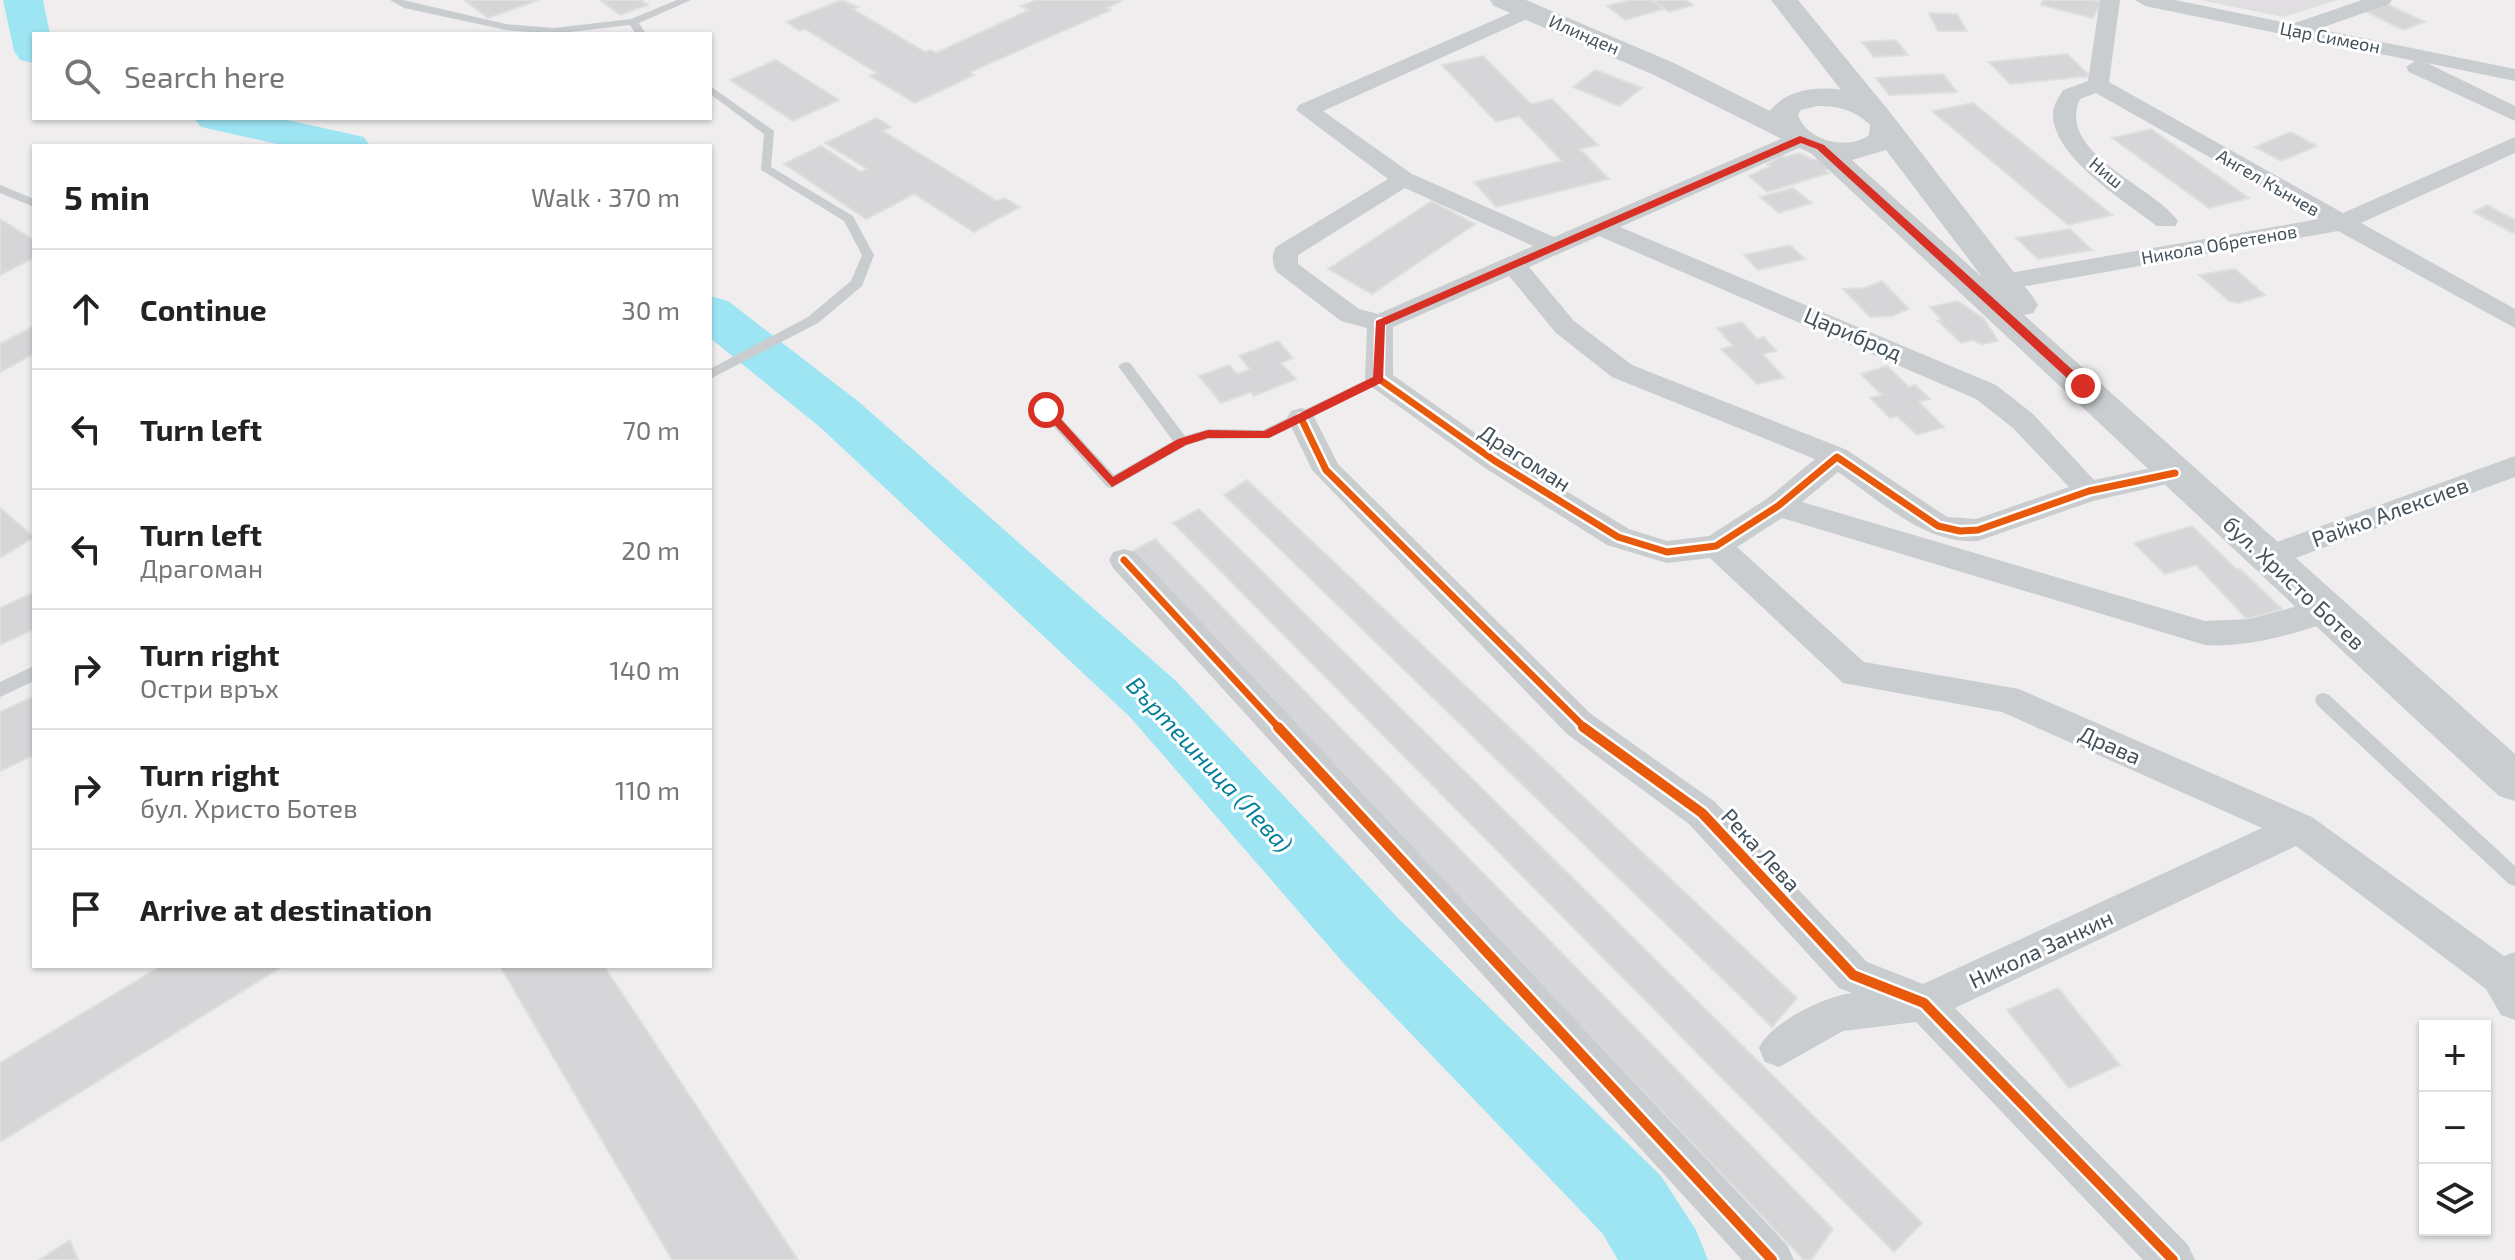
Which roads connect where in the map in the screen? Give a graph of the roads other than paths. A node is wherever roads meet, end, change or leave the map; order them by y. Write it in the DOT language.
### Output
graph roads {
  1 [pos="395,0"];
  2 [pos="686,0"];
  3 [pos="1503,0"];
  4 [pos="1784,0"];
  5 [pos="2110,0"];
  6 [pos="2145,0"];
  7 [pos="2382,0"];
  8 [pos="1529,11"];
  9 [pos="633,22"];
  10 [pos="2294,30"];
  11 [pos="640,32"];
  12 [pos="2373,46"];
  13 [pos="1824,52"];
  14 [pos="1664,69"];
  15 [pos="2515,75"];
  16 [pos="2098,85"];
  17 [pos="712,90"];
  18 [pos="1803,100"];
  19 [pos="2515,114"];
  20 [pos="1879,121"];
  21 [pos="1805,140"];
  22 [pos="2515,144"];
  23 [pos="1404,179"];
  24 [pos="0,189"];
  25 [pos="32,202"];
  26 [pos="2166,221"];
  27 [pos="2340,223"];
  28 [pos="1599,227"];
  29 [pos="1555,247"];
  30 [pos="1513,265"];
  31 [pos="2004,282"];
  32 [pos="2515,320"];
  33 [pos="1380,323"];
  34 [pos="1125,366"];
  35 [pos="716,372"];
  36 [pos="1379,379"];
  37 [pos="2076,380"];
  38 [pos="1046,410"];
  39 [pos="1301,418"];
  40 [pos="1182,442"];
  41 [pos="1837,457"];
  42 [pos="2515,466"];
  43 [pos="2175,473"];
  44 [pos="2080,481"];
  45 [pos="1778,506"];
  46 [pos="1716,546"];
  47 [pos="2266,558"];
  48 [pos="1124,560"];
  49 [pos="2324,611"];
  50 [pos="32,674"];
  51 [pos="0,690"];
  52 [pos="2323,700"];
  53 [pos="2515,782"];
  54 [pos="2299,828"];
  55 [pos="2515,878"];
  56 [pos="2510,983"];
  57 [pos="1924,1003"];
  58 [pos="1779,1048"];
  59 [pos="1772,1260"];
  60 [pos="2173,1260"];
  1 -- 9 [label="lane"];
  2 -- 9 [label="lane"];
  3 -- 8 [label="street, Илинден"];
  4 -- 13 [label="street, бул. Христо Ботев"];
  5 -- 16 [label="street"];
  6 -- 10 [label="street, Цар Симеон"];
  7 -- 10 [label="street"];
  8 -- 14 [label="street, Илинден"];
  8 -- 23 [label="street"];
  9 -- 11 [label="lane"];
  10 -- 12 [label="street, Цар Симеон"];
  12 -- 15 [label="street, Цар Симеон"];
  12 -- 19 [label="street"];
  13 -- 18 [label="street"];
  13 -- 20 [label="street, бул. Христо Ботев"];
  14 -- 18 [label="street, Илинден"];
  14 -- 21 [label="street, Илинден"];
  16 -- 26 [label="street, Ниш"];
  16 -- 27 [label="street, Ангел Кънчев"];
  17 -- 35 [label="lane"];
  18 -- 20 [label="street, Илинден"];
  18 -- 21 [label="street"];
  20 -- 21 [label="street"];
  20 -- 31 [label="street, бул. Христо Ботев"];
  21 -- 28 [label="street"];
  21 -- 37 [label="street, бул. Христо Ботев"];
  22 -- 27 [label="street, Никола Обретенов"];
  23 -- 29 [label="street"];
  23 -- 33 [label="street"];
  24 -- 25 [label="lane"];
  27 -- 31 [label="street, Никола Обретенов"];
  27 -- 32 [label="street, Ангел Кънчев"];
  28 -- 29 [label="street"];
  28 -- 44 [label="street, Цариброд"];
  29 -- 30 [label="street"];
  30 -- 33 [label="street"];
  30 -- 41 [label="street"];
  31 -- 37 [label="street, бул. Христо Ботев"];
  33 -- 36 [label="street"];
  34 -- 40 [label="lane"];
  36 -- 39 [label="lane"];
  36 -- 46 [label="street, Драгоман"];
  37 -- 43 [label="street, бул. Христо Ботев"];
  38 -- 40 [label="lane"];
  39 -- 40 [label="lane"];
  39 -- 57 [label="street, Река Лева"];
  41 -- 43 [label="street"];
  41 -- 45 [label="street"];
  42 -- 47 [label="street, Райко Алексиев"];
  43 -- 47 [label="street, бул. Христо Ботев"];
  45 -- 46 [label="street"];
  45 -- 49 [label="street"];
  46 -- 54 [label="street, Драва"];
  47 -- 49 [label="street, бул. Христо Ботев"];
  48 -- 59 [label="street"];
  49 -- 53 [label="street, бул. Христо Ботев"];
  50 -- 51 [label="lane"];
  52 -- 55 [label="lane"];
  54 -- 56 [label="street, Драва"];
  54 -- 57 [label="street, Никола Занкин"];
  57 -- 58 [label="street, Никола Занкин"];
  57 -- 60 [label="street, Река Лева"];
}
